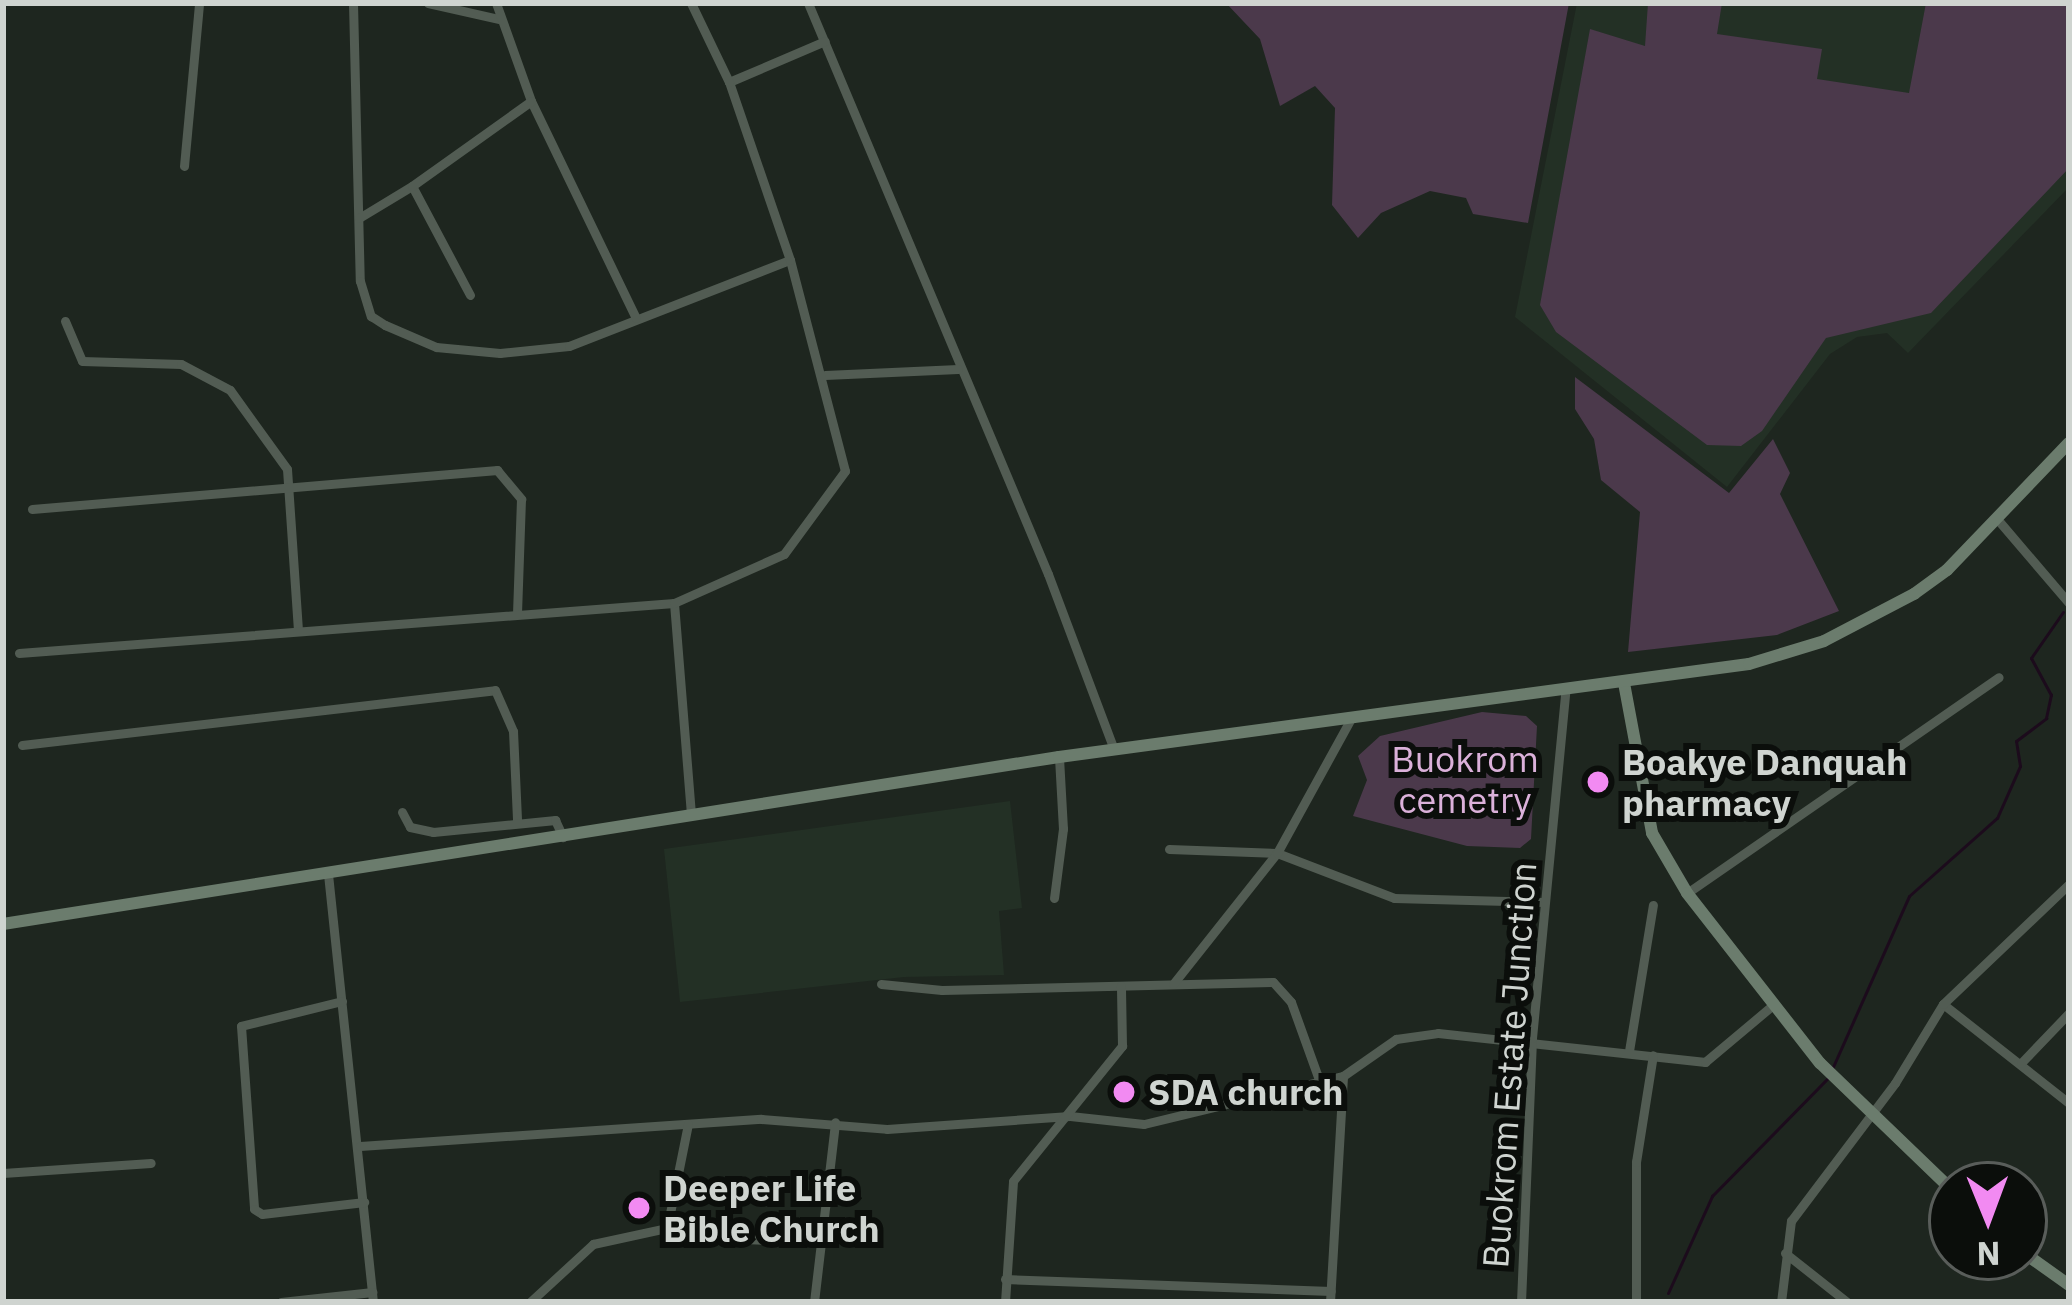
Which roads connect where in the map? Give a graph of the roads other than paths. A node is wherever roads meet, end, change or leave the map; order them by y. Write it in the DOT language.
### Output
graph roads {
  1 [pos="199,3"];
  2 [pos="353,3"];
  3 [pos="428,3"];
  4 [pos="496,3"];
  5 [pos="691,3"];
  6 [pos="808,3"];
  7 [pos="445,5"];
  8 [pos="499,19"];
  9 [pos="825,41"];
  10 [pos="729,82"];
  11 [pos="531,101"];
  12 [pos="184,166"];
  13 [pos="412,186"];
  14 [pos="359,218"];
  15 [pos="790,260"];
  16 [pos="470,295"];
  17 [pos="636,318"];
  18 [pos="65,321"];
  19 [pos="958,369"];
  20 [pos="825,375"];
  21 [pos="2069,443"];
  22 [pos="292,485"];
  23 [pos="32,509"];
  24 [pos="1998,520"];
  25 [pos="674,602"];
  26 [pos="2069,602"];
  27 [pos="517,611"];
  28 [pos="298,629"];
  29 [pos="19,653"];
  30 [pos="1999,677"];
  31 [pos="1624,683"];
  32 [pos="1566,688"];
  33 [pos="1350,720"];
  34 [pos="22,745"];
  35 [pos="1114,750"];
  36 [pos="1059,757"];
  37 [pos="402,812"];
  38 [pos="691,815"];
  39 [pos="517,820"];
  40 [pos="457,833"];
  41 [pos="563,837"];
  42 [pos="1168,849"];
  43 [pos="1276,853"];
  44 [pos="463,856"];
  45 [pos="328,874"];
  46 [pos="2069,884"];
  47 [pos="1687,892"];
  48 [pos="1054,898"];
  49 [pos="1544,902"];
  50 [pos="1653,905"];
  51 [pos="3,924"];
  52 [pos="881,984"];
  53 [pos="1173,984"];
  54 [pos="1120,986"];
  55 [pos="342,1000"];
  56 [pos="1773,1004"];
  57 [pos="1943,1004"];
  58 [pos="2069,1013"];
  59 [pos="1532,1037"];
  60 [pos="1629,1051"];
  61 [pos="1653,1054"];
  62 [pos="2021,1063"];
  63 [pos="1343,1076"];
  64 [pos="1318,1077"];
  65 [pos="2069,1103"];
  66 [pos="1070,1116"];
  67 [pos="1872,1116"];
  68 [pos="835,1122"];
  69 [pos="688,1124"];
  70 [pos="360,1146"];
  71 [pos="151,1163"];
  72 [pos="1928,1168"];
  73 [pos="3,1173"];
  74 [pos="364,1202"];
  75 [pos="742,1239"];
  76 [pos="817,1242"];
  77 [pos="1785,1252"];
  78 [pos="1005,1279"];
  79 [pos="1166,1285"];
  80 [pos="1330,1296"];
  81 [pos="373,1297"];
  82 [pos="281,1302"];
  83 [pos="530,1302"];
  84 [pos="814,1302"];
  85 [pos="1005,1302"];
  86 [pos="1165,1302"];
  87 [pos="1521,1302"];
  88 [pos="1636,1302"];
  89 [pos="1780,1302"];
  90 [pos="1847,1302"];
  1 -- 12 [label="street"];
  2 -- 14 [label="street"];
  3 -- 7 [label="street"];
  4 -- 8 [label="street"];
  5 -- 10 [label="street"];
  6 -- 9 [label="street"];
  7 -- 8 [label="street"];
  8 -- 11 [label="street"];
  9 -- 10 [label="street"];
  9 -- 19 [label="street"];
  10 -- 15 [label="street"];
  11 -- 13 [label="street"];
  11 -- 17 [label="street"];
  13 -- 14 [label="street"];
  13 -- 16 [label="street"];
  14 -- 17 [label="street"];
  15 -- 17 [label="street"];
  15 -- 20 [label="street"];
  18 -- 22 [label="street"];
  19 -- 20 [label="street"];
  19 -- 35 [label="street"];
  20 -- 25 [label="street"];
  21 -- 24 [label="street"];
  22 -- 23 [label="street"];
  22 -- 27 [label="street"];
  22 -- 28 [label="street"];
  24 -- 26 [label="street"];
  24 -- 31 [label="street"];
  25 -- 27 [label="street"];
  25 -- 38 [label="street"];
  27 -- 28 [label="street"];
  28 -- 29 [label="street"];
  30 -- 47 [label="street"];
  31 -- 32 [label="street"];
  31 -- 47 [label="street"];
  32 -- 33 [label="street"];
  32 -- 49 [label="street, Buokrom Estate Junction"];
  33 -- 35 [label="street"];
  33 -- 43 [label="street"];
  34 -- 39 [label="street"];
  35 -- 36 [label="street"];
  36 -- 38 [label="street"];
  36 -- 48 [label="street"];
  37 -- 40 [label="street"];
  38 -- 41 [label="street"];
  39 -- 40 [label="street"];
  39 -- 41 [label="street"];
  40 -- 44 [label="street"];
  41 -- 44 [label="street"];
  42 -- 43 [label="street"];
  43 -- 49 [label="street"];
  43 -- 53 [label="street"];
  44 -- 45 [label="street"];
  45 -- 51 [label="street"];
  45 -- 55 [label="street"];
  46 -- 57 [label="street"];
  47 -- 56 [label="street"];
  49 -- 59 [label="street, Buokrom Estate Junction"];
  50 -- 60 [label="street"];
  52 -- 54 [label="street"];
  53 -- 54 [label="street"];
  53 -- 64 [label="street"];
  54 -- 66 [label="street"];
  55 -- 70 [label="street"];
  55 -- 74 [label="street"];
  56 -- 61 [label="street"];
  56 -- 67 [label="street"];
  57 -- 62 [label="street"];
  57 -- 67 [label="street"];
  58 -- 62 [label="street"];
  59 -- 60 [label="street"];
  59 -- 63 [label="street"];
  59 -- 87 [label="street, Buokrom Estate Junction"];
  60 -- 61 [label="street"];
  61 -- 88 [label="street"];
  62 -- 65 [label="street"];
  63 -- 64 [label="street"];
  63 -- 80 [label="street"];
  64 -- 66 [label="street"];
  66 -- 68 [label="street"];
  66 -- 78 [label="street"];
  67 -- 72 [label="street"];
  67 -- 77 [label="street"];
  68 -- 69 [label="street"];
  68 -- 76 [label="street"];
  69 -- 70 [label="street"];
  69 -- 83 [label="street"];
  70 -- 74 [label="street"];
  71 -- 73 [label="street"];
  74 -- 81 [label="street"];
  75 -- 76 [label="street"];
  76 -- 84 [label="street"];
  77 -- 89 [label="street"];
  77 -- 90 [label="street"];
  78 -- 79 [label="street"];
  78 -- 85 [label="street"];
  79 -- 80 [label="street"];
  79 -- 86 [label="street"];
  81 -- 82 [label="street"];
}
